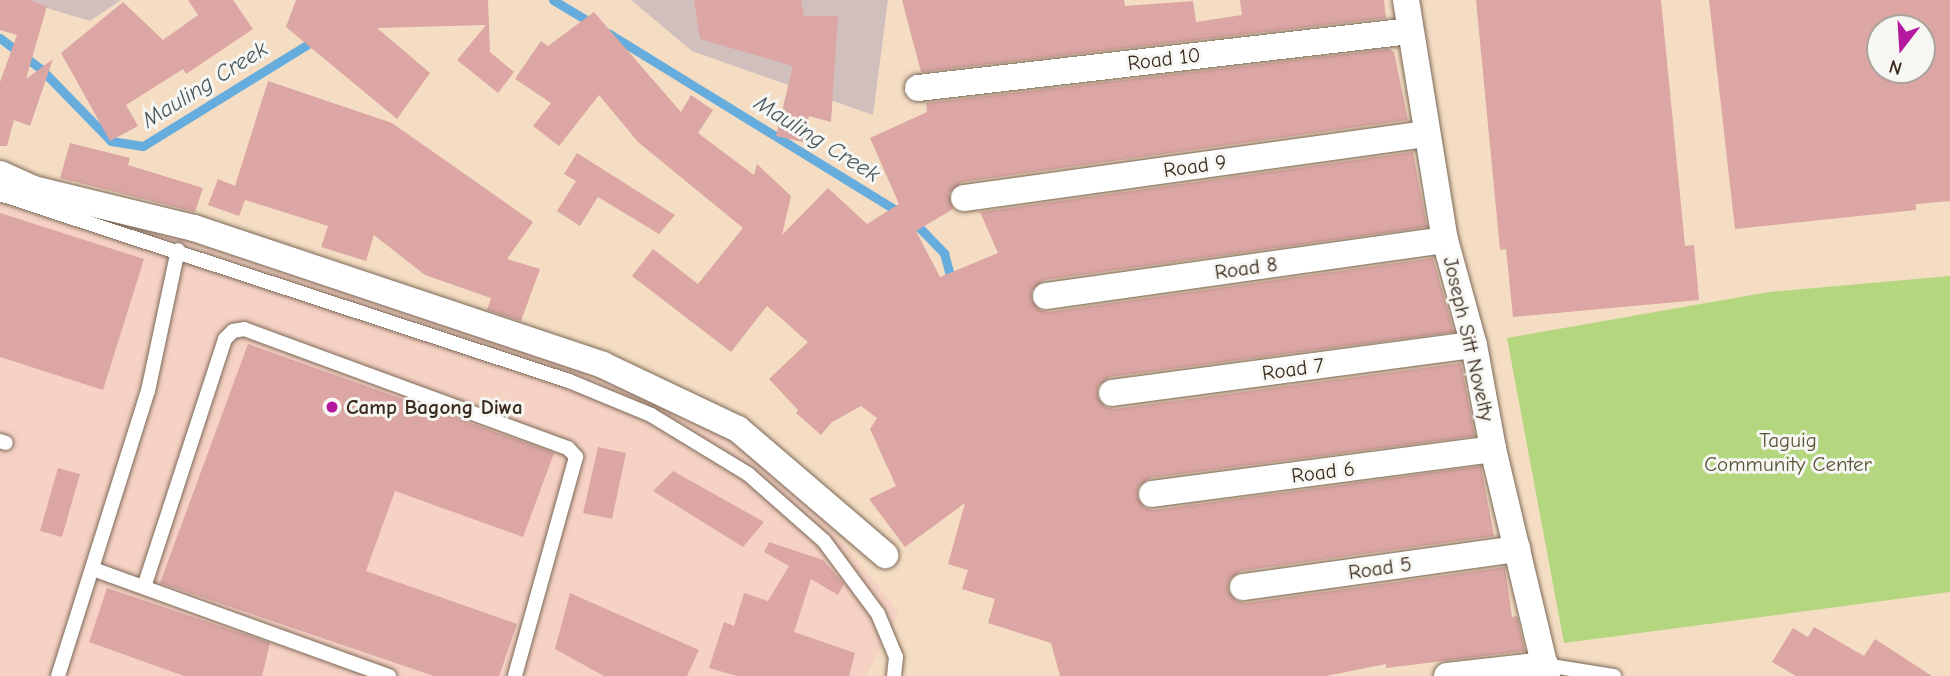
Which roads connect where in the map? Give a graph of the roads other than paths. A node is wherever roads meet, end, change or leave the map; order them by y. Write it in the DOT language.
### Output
graph roads {
  1 [pos="1406,0"];
  2 [pos="1410,31"];
  3 [pos="918,88"];
  4 [pos="1425,134"];
  5 [pos="0,174"];
  6 [pos="0,194"];
  7 [pos="964,198"];
  8 [pos="1445,240"];
  9 [pos="178,250"];
  10 [pos="1046,296"];
  11 [pos="1475,345"];
  12 [pos="1112,393"];
  13 [pos="1493,449"];
  14 [pos="1152,494"];
  15 [pos="1517,549"];
  16 [pos="885,555"];
  17 [pos="93,569"];
  18 [pos="144,587"];
  19 [pos="1243,587"];
  20 [pos="1546,671"];
  21 [pos="58,676"];
  22 [pos="389,676"];
  23 [pos="515,676"];
  24 [pos="894,676"];
  25 [pos="1447,676"];
  26 [pos="1614,676"];
  1 -- 2 [label="street, Joseph Sitt Novelty"];
  2 -- 3 [label="street, Road 10"];
  2 -- 4 [label="street, Joseph Sitt Novelty"];
  4 -- 7 [label="street, Road 9"];
  4 -- 8 [label="street, Joseph Sitt Novelty"];
  5 -- 16 [label="street"];
  6 -- 9 [label="lane"];
  8 -- 10 [label="street, Road 8"];
  8 -- 11 [label="street, Joseph Sitt Novelty"];
  9 -- 17 [label="lane"];
  9 -- 24 [label="lane"];
  11 -- 12 [label="street, Road 7"];
  11 -- 13 [label="street, Joseph Sitt Novelty"];
  13 -- 14 [label="street, Road 6"];
  13 -- 15 [label="street, Joseph Sitt Novelty"];
  15 -- 19 [label="street, Road 5"];
  15 -- 20 [label="street, Joseph Sitt Novelty"];
  17 -- 18 [label="lane"];
  17 -- 21 [label="lane"];
  18 -- 22 [label="lane"];
  18 -- 23 [label="lane"];
  20 -- 25 [label="street"];
  20 -- 26 [label="lane"];
}
